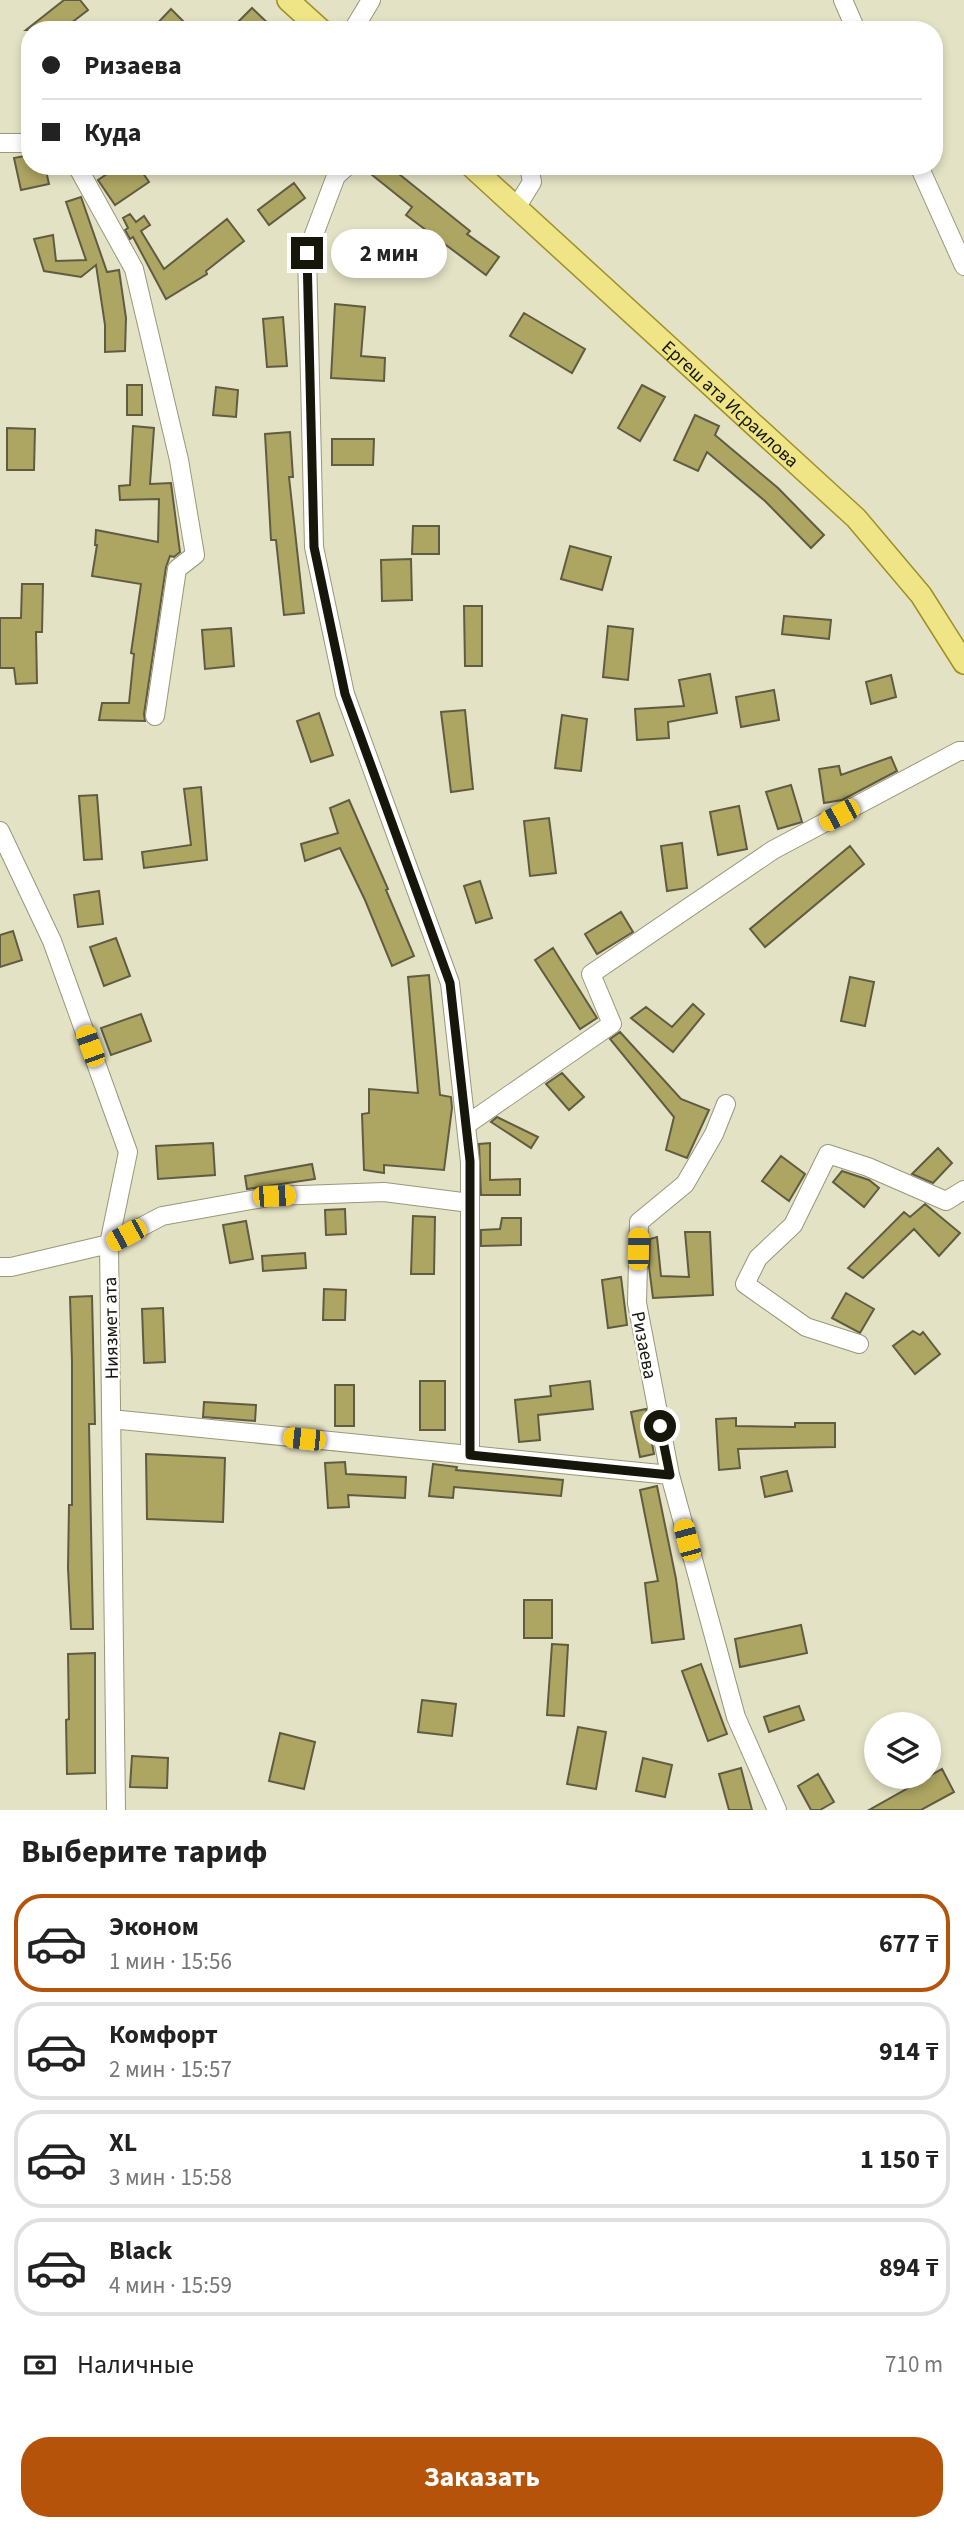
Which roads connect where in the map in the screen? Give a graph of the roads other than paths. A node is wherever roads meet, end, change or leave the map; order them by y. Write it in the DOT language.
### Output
graph roads {
  1 [pos="288,0"];
  2 [pos="372,0"];
  3 [pos="843,0"];
  4 [pos="311,21"];
  5 [pos="359,21"];
  6 [pos="852,21"];
  7 [pos="0,143"];
  8 [pos="21,144"];
  9 [pos="82,175"];
  10 [pos="337,175"];
  11 [pos="481,175"];
  12 [pos="531,175"];
  13 [pos="923,175"];
  14 [pos="516,208"];
  15 [pos="964,266"];
  16 [pos="964,663"];
  17 [pos="155,716"];
  18 [pos="964,751"];
  19 [pos="0,831"];
  20 [pos="726,1104"];
  21 [pos="466,1125"];
  22 [pos="964,1190"];
  23 [pos="470,1203"];
  24 [pos="109,1244"];
  25 [pos="0,1267"];
  26 [pos="859,1344"];
  27 [pos="111,1419"];
  28 [pos="470,1455"];
  29 [pos="670,1475"];
  30 [pos="116,1810"];
  31 [pos="776,1810"];
  1 -- 4 [label="main road"];
  2 -- 5 [label="street"];
  3 -- 6 [label="street"];
  7 -- 8 [label="street"];
  9 -- 17 [label="street"];
  10 -- 21 [label="street"];
  11 -- 14 [label="main road, Ергеш ата Исраилова"];
  12 -- 14 [label="street"];
  13 -- 15 [label="street"];
  14 -- 16 [label="main road, Ергеш ата Исраилова"];
  18 -- 21 [label="street"];
  19 -- 24 [label="street, Ниязмет ата"];
  20 -- 29 [label="street, Ризаева"];
  21 -- 23 [label="street"];
  22 -- 26 [label="street"];
  23 -- 24 [label="street"];
  23 -- 28 [label="street"];
  24 -- 25 [label="street"];
  24 -- 27 [label="street, Ниязмет ата"];
  27 -- 28 [label="street"];
  27 -- 30 [label="street, Ниязмет ата"];
  28 -- 29 [label="street"];
  29 -- 31 [label="street, Ризаева"];
}
